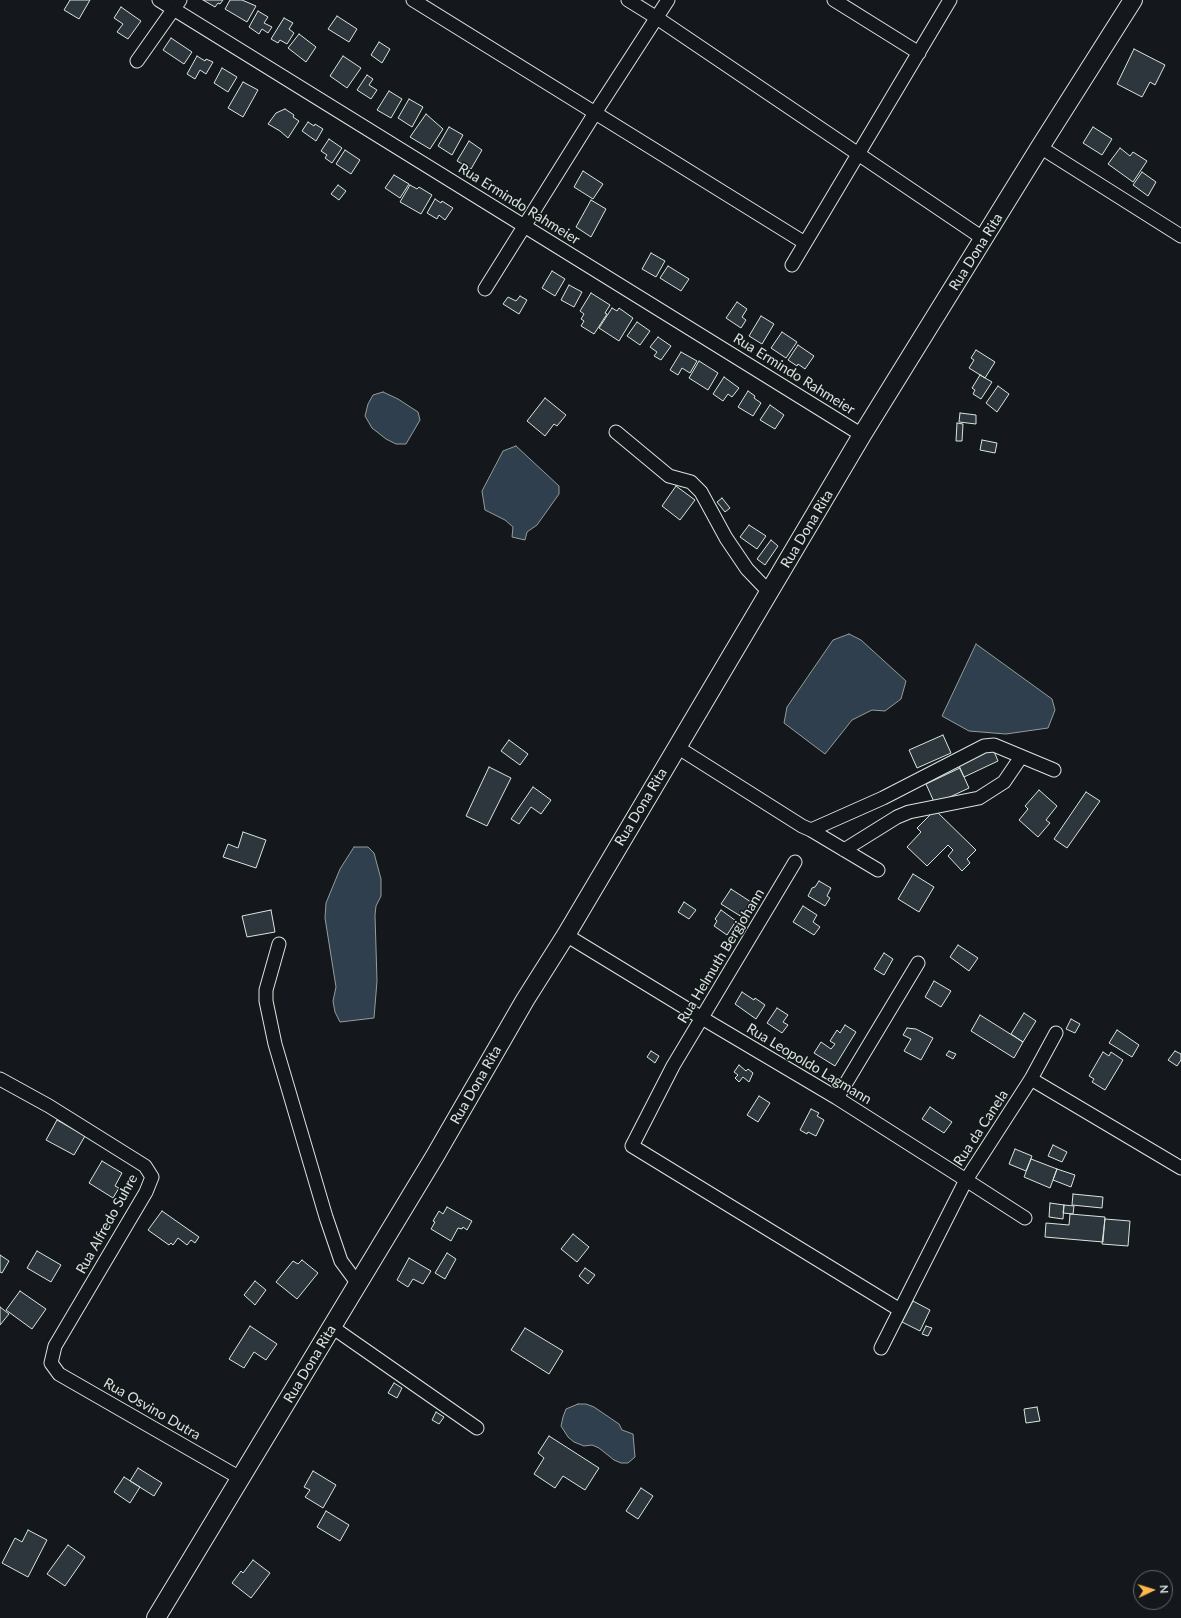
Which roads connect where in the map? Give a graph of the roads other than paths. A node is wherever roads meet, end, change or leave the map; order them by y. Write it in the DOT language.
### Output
graph roads {
  1 [pos="159,0"];
  2 [pos="413,0"];
  3 [pos="628,0"];
  4 [pos="668,0"];
  5 [pos="834,0"];
  6 [pos="950,0"];
  7 [pos="1133,0"];
  8 [pos="177,5"];
  9 [pos="657,18"];
  10 [pos="918,53"];
  11 [pos="137,61"];
  12 [pos="596,113"];
  13 [pos="1040,147"];
  14 [pos="858,154"];
  15 [pos="525,227"];
  16 [pos="1181,236"];
  17 [pos="984,239"];
  18 [pos="805,243"];
  19 [pos="792,265"];
  20 [pos="485,289"];
  21 [pos="616,432"];
  22 [pos="862,435"];
  23 [pos="769,592"];
  24 [pos="677,747"];
  25 [pos="1021,757"];
  26 [pos="1054,770"];
  27 [pos="811,830"];
  28 [pos="844,850"];
  29 [pos="795,862"];
  30 [pos="878,870"];
  31 [pos="566,935"];
  32 [pos="279,944"];
  33 [pos="918,964"];
  34 [pos="702,1018"];
  35 [pos="1056,1033"];
  36 [pos="0,1079"];
  37 [pos="1031,1079"];
  38 [pos="837,1098"];
  39 [pos="1181,1168"];
  40 [pos="966,1180"];
  41 [pos="1025,1218"];
  42 [pos="358,1284"];
  43 [pos="900,1310"];
  44 [pos="332,1327"];
  45 [pos="881,1348"];
  46 [pos="52,1363"];
  47 [pos="477,1428"];
  48 [pos="240,1478"];
  49 [pos="156,1618"];
  1 -- 8 [label="street, Rua Ermindo Rahmeier"];
  2 -- 12 [label="street"];
  3 -- 9 [label="street"];
  4 -- 9 [label="street"];
  5 -- 10 [label="street"];
  6 -- 10 [label="street"];
  7 -- 13 [label="main road, Rua Dona Rita"];
  8 -- 11 [label="street"];
  8 -- 15 [label="street, Rua Ermindo Rahmeier"];
  9 -- 12 [label="street"];
  9 -- 14 [label="street"];
  10 -- 14 [label="street"];
  12 -- 15 [label="street"];
  12 -- 18 [label="street"];
  13 -- 16 [label="street"];
  13 -- 17 [label="main road, Rua Dona Rita"];
  14 -- 17 [label="street"];
  14 -- 18 [label="street"];
  15 -- 20 [label="street"];
  15 -- 22 [label="street, Rua Ermindo Rahmeier"];
  17 -- 22 [label="main road, Rua Dona Rita"];
  18 -- 19 [label="street"];
  21 -- 23 [label="street"];
  22 -- 23 [label="main road, Rua Dona Rita"];
  23 -- 24 [label="main road, Rua Dona Rita"];
  24 -- 27 [label="street"];
  24 -- 31 [label="main road, Rua Dona Rita"];
  25 -- 26 [label="street"];
  25 -- 27 [label="street"];
  25 -- 28 [label="street"];
  27 -- 28 [label="street"];
  28 -- 30 [label="street"];
  29 -- 34 [label="street, Rua Helmuth Bergjohann"];
  31 -- 34 [label="street, Rua Leopoldo Lagmann"];
  31 -- 42 [label="main road, Rua Dona Rita"];
  32 -- 42 [label="street"];
  33 -- 38 [label="street"];
  34 -- 38 [label="street, Rua Leopoldo Lagmann"];
  34 -- 43 [label="street, Rua Helmuth Bergjohann"];
  35 -- 37 [label="street, Rua da Canela"];
  36 -- 46 [label="street, Rua Alfredo Suhre"];
  37 -- 39 [label="street"];
  37 -- 40 [label="street, Rua da Canela"];
  38 -- 40 [label="street, Rua Leopoldo Lagmann"];
  40 -- 41 [label="street, Rua da Canela"];
  40 -- 43 [label="street"];
  42 -- 44 [label="main road, Rua Dona Rita"];
  43 -- 45 [label="street"];
  44 -- 47 [label="street"];
  44 -- 48 [label="main road, Rua Dona Rita"];
  46 -- 48 [label="street, Rua Osvino Dutra"];
  48 -- 49 [label="main road, Rua Dona Rita"];
}
